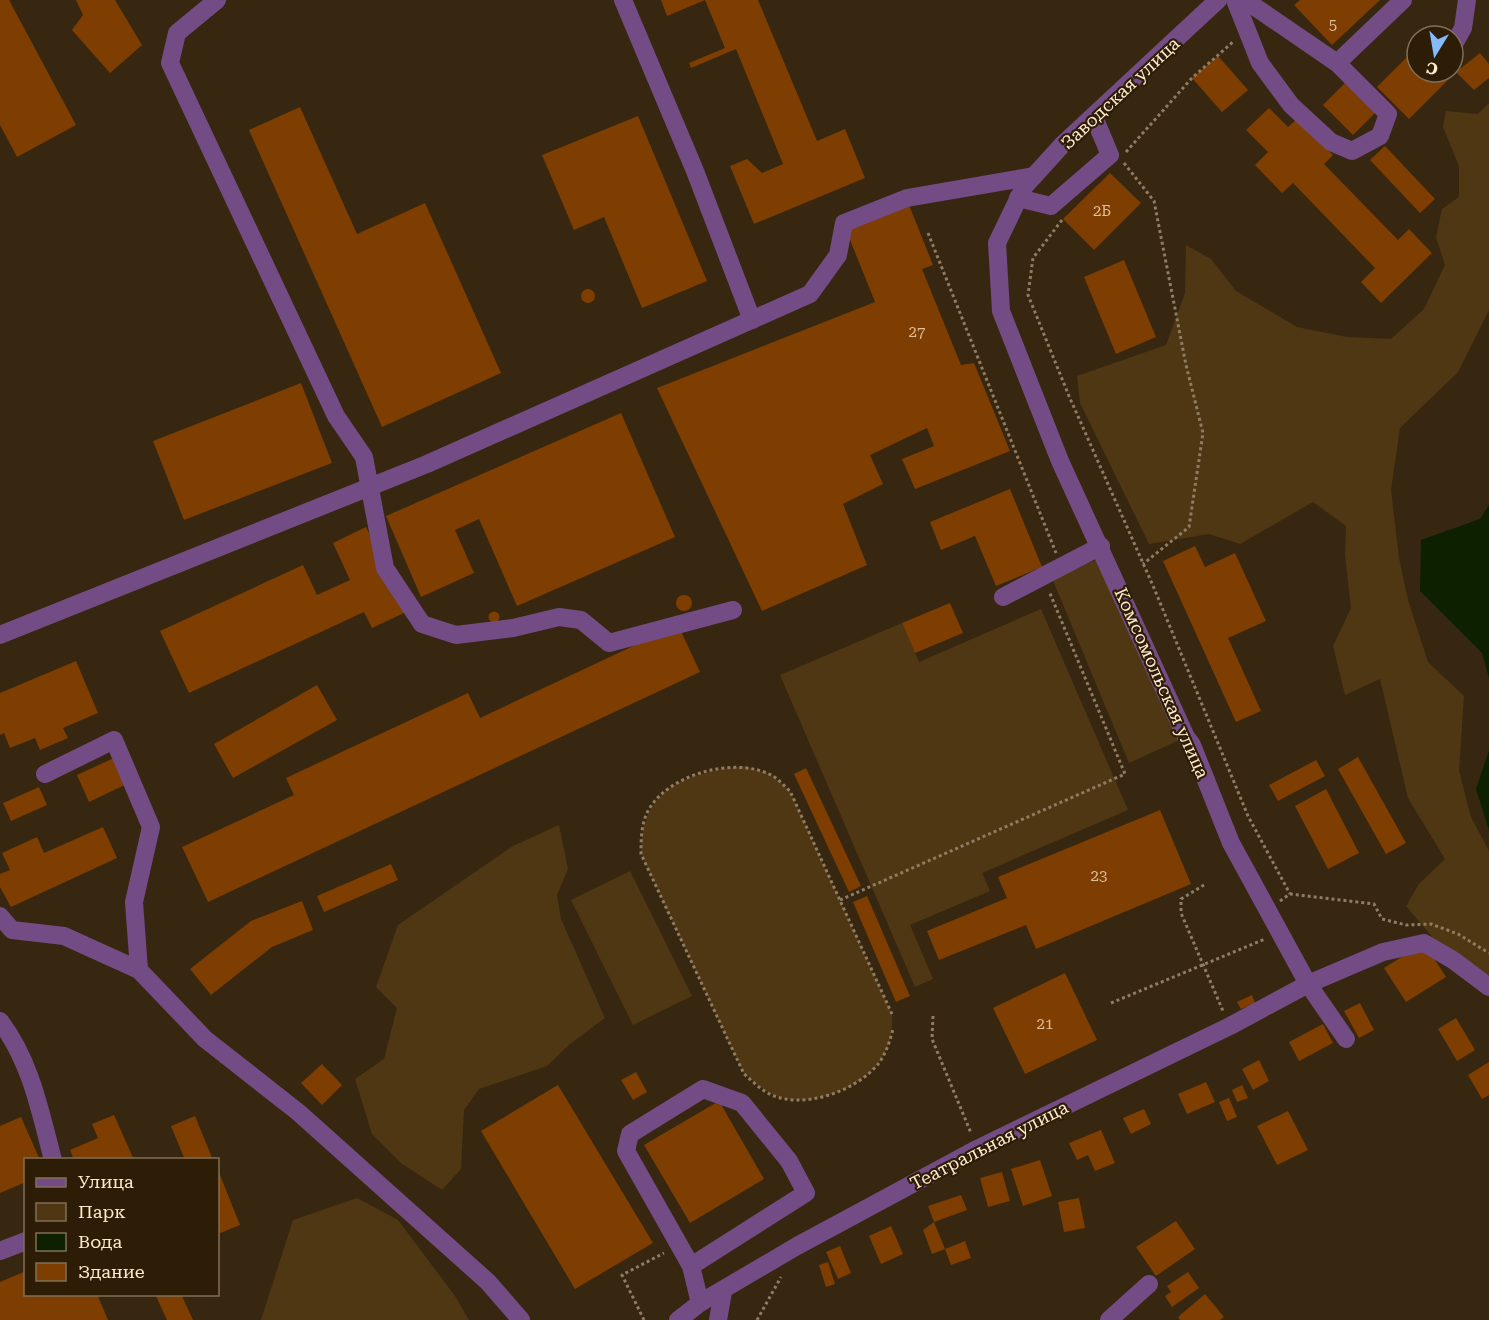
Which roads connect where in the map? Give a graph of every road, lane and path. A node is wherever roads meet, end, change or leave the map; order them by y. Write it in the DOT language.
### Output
graph roads {
  1 [pos="217,0"];
  2 [pos="623,0"];
  3 [pos="1235,0"];
  4 [pos="1245,0"];
  5 [pos="1403,0"];
  6 [pos="1467,0"];
  7 [pos="1214,1"];
  8 [pos="1464,24"];
  9 [pos="1246,29"];
  10 [pos="1337,63"];
  11 [pos="1094,117"];
  12 [pos="1025,187"];
  13 [pos="1063,219"];
  14 [pos="928,233"];
  15 [pos="753,320"];
  16 [pos="372,486"];
  17 [pos="1101,546"];
  18 [pos="1143,564"];
  19 [pos="1061,565"];
  20 [pos="1042,575"];
  21 [pos="1003,597"];
  22 [pos="733,610"];
  23 [pos="0,635"];
  24 [pos="45,774"];
  25 [pos="1204,885"];
  26 [pos="1290,894"];
  27 [pos="840,900"];
  28 [pos="1267,909"];
  29 [pos="0,916"];
  30 [pos="1280,932"];
  31 [pos="1489,953"];
  32 [pos="1203,964"];
  33 [pos="138,970"];
  34 [pos="1308,984"];
  35 [pos="1489,987"];
  36 [pos="1112,1003"];
  37 [pos="892,1014"];
  38 [pos="933,1016"];
  39 [pos="0,1021"];
  40 [pos="1230,1026"];
  41 [pos="893,1029"];
  42 [pos="1346,1039"];
  43 [pos="977,1149"];
  44 [pos="52,1158"];
  45 [pos="24,1242"];
  46 [pos="679,1245"];
  47 [pos="797,1246"];
  48 [pos="0,1251"];
  49 [pos="691,1266"];
  50 [pos="1149,1284"];
  51 [pos="723,1292"];
  52 [pos="700,1303"];
  53 [pos="521,1320"];
  54 [pos="644,1320"];
  55 [pos="678,1320"];
  56 [pos="718,1320"];
  57 [pos="757,1320"];
  58 [pos="1109,1320"];
  1 -- 16 [label="street"];
  2 -- 15 [label="street"];
  3 -- 9 [label="street"];
  4 -- 10 [label="street"];
  5 -- 10 [label="street"];
  6 -- 8 [label="street"];
  7 -- 11 [label="street, Заводская улица"];
  9 -- 10 [label="street"];
  9 -- 18 [label="path"];
  11 -- 12 [label="street, Заводская улица"];
  11 -- 12 [label="street"];
  12 -- 15 [label="street"];
  12 -- 17 [label="street, Комсомольская улица"];
  13 -- 18 [label="path"];
  14 -- 19 [label="path"];
  15 -- 16 [label="street"];
  16 -- 22 [label="street"];
  16 -- 23 [label="street"];
  17 -- 19 [label="street"];
  17 -- 28 [label="street, Комсомольская улица"];
  18 -- 26 [label="path"];
  19 -- 20 [label="street"];
  20 -- 21 [label="street"];
  20 -- 27 [label="path"];
  24 -- 33 [label="street"];
  25 -- 32 [label="path"];
  26 -- 28 [label="path"];
  26 -- 31 [label="path"];
  27 -- 37 [label="path"];
  27 -- 41 [label="path"];
  28 -- 30 [label="street, Комсомольская улица"];
  29 -- 33 [label="street"];
  30 -- 32 [label="path"];
  30 -- 34 [label="street, Комсомольская улица"];
  32 -- 36 [label="path"];
  32 -- 40 [label="path"];
  33 -- 53 [label="street"];
  34 -- 35 [label="street"];
  34 -- 40 [label="street, Театральная улица"];
  34 -- 42 [label="street, Комсомольская улица"];
  38 -- 43 [label="path"];
  39 -- 44 [label="street"];
  40 -- 43 [label="street, Театральная улица"];
  43 -- 47 [label="street, Театральная улица"];
  45 -- 48 [label="street"];
  46 -- 49 [label="street"];
  46 -- 49 [label="street"];
  46 -- 54 [label="path"];
  47 -- 51 [label="street, Театральная улица"];
  47 -- 57 [label="path"];
  49 -- 52 [label="street"];
  50 -- 58 [label="street"];
  51 -- 52 [label="street, Театральная улица"];
  51 -- 56 [label="street"];
  52 -- 55 [label="street, Театральная улица"];
}
